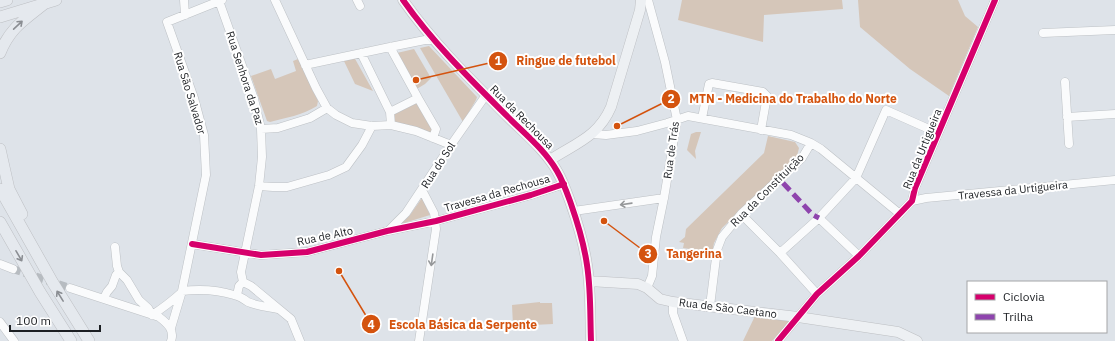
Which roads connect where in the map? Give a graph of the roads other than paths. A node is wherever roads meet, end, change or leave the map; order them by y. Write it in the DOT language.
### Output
graph roads {
  1 [pos="7,0"];
  2 [pos="56,0"];
  3 [pos="184,0"];
  4 [pos="275,0"];
  5 [pos="403,0"];
  6 [pos="648,0"];
  7 [pos="995,0"];
  8 [pos="221,1"];
  9 [pos="0,2"];
  10 [pos="44,4"];
  11 [pos="641,5"];
  12 [pos="651,12"];
  13 [pos="185,15"];
  14 [pos="0,17"];
  15 [pos="1115,30"];
  16 [pos="1043,33"];
  17 [pos="433,40"];
  18 [pos="390,47"];
  19 [pos="0,53"];
  20 [pos="361,53"];
  21 [pos="305,65"];
  22 [pos="1065,82"];
  23 [pos="486,96"];
  24 [pos="418,98"];
  25 [pos="327,108"];
  26 [pos="390,112"];
  27 [pos="1115,114"];
  28 [pos="702,118"];
  29 [pos="1067,118"];
  30 [pos="677,120"];
  31 [pos="391,125"];
  32 [pos="372,126"];
  33 [pos="261,129"];
  34 [pos="761,130"];
  35 [pos="938,133"];
  36 [pos="592,134"];
  37 [pos="433,138"];
  38 [pos="811,143"];
  39 [pos="1069,144"];
  40 [pos="451,145"];
  41 [pos="0,149"];
  42 [pos="550,160"];
  43 [pos="856,178"];
  44 [pos="1115,180"];
  45 [pos="564,184"];
  46 [pos="260,186"];
  47 [pos="0,189"];
  48 [pos="422,190"];
  49 [pos="664,198"];
  50 [pos="912,201"];
  51 [pos="574,211"];
  52 [pos="741,214"];
  53 [pos="900,214"];
  54 [pos="819,218"];
  55 [pos="436,221"];
  56 [pos="0,222"];
  57 [pos="387,231"];
  58 [pos="28,240"];
  59 [pos="192,244"];
  60 [pos="115,247"];
  61 [pos="245,252"];
  62 [pos="780,253"];
  63 [pos="859,256"];
  64 [pos="0,264"];
  65 [pos="13,269"];
  66 [pos="119,272"];
  67 [pos="589,281"];
  68 [pos="243,282"];
  69 [pos="70,288"];
  70 [pos="648,288"];
  71 [pos="182,291"];
  72 [pos="817,294"];
  73 [pos="237,295"];
  74 [pos="104,298"];
  75 [pos="673,302"];
  76 [pos="710,306"];
  77 [pos="279,309"];
  78 [pos="152,315"];
  79 [pos="798,317"];
  80 [pos="0,322"];
  81 [pos="171,328"];
  82 [pos="14,341"];
  83 [pos="70,341"];
  84 [pos="89,341"];
  85 [pos="171,341"];
  86 [pos="300,341"];
  87 [pos="419,341"];
  88 [pos="591,341"];
  89 [pos="683,341"];
  90 [pos="778,341"];
  91 [pos="917,341"];
  1 -- 9 [label="highway"];
  2 -- 10 [label="highway"];
  3 -- 13 [label="street"];
  4 -- 21 [label="street"];
  5 -- 17 [label="main road, Rua da Rechousa"];
  6 -- 12 [label="street, Rua de Trás"];
  7 -- 35 [label="street, Rua da Urtigueira"];
  8 -- 13 [label="street"];
  8 -- 33 [label="street, Rua Senhora da Paz"];
  10 -- 14 [label="highway"];
  19 -- 10 [label="highway, one-way"];
  11 -- 12 [label="street"];
  11 -- 36 [label="main road"];
  12 -- 30 [label="street, Rua de Trás"];
  13 -- 59 [label="street, Rua São Salvador"];
  15 -- 16 [label="street"];
  17 -- 18 [label="street"];
  17 -- 23 [label="main road, Rua da Rechousa"];
  18 -- 20 [label="street"];
  18 -- 24 [label="street"];
  20 -- 21 [label="street"];
  20 -- 26 [label="street"];
  21 -- 25 [label="street"];
  22 -- 29 [label="street"];
  23 -- 40 [label="street, Rua do Sol"];
  23 -- 42 [label="main road, Rua da Rechousa"];
  24 -- 26 [label="street"];
  24 -- 37 [label="street"];
  25 -- 32 [label="street"];
  25 -- 33 [label="street"];
  26 -- 31 [label="street"];
  27 -- 29 [label="street"];
  28 -- 30 [label="street"];
  28 -- 34 [label="street"];
  28 -- 34 [label="street"];
  29 -- 39 [label="street"];
  30 -- 36 [label="street"];
  30 -- 49 [label="street, Rua de Trás"];
  31 -- 32 [label="street"];
  31 -- 37 [label="street"];
  32 -- 46 [label="street"];
  33 -- 46 [label="street, Rua Senhora da Paz"];
  34 -- 38 [label="street"];
  35 -- 43 [label="street"];
  35 -- 50 [label="street, Rua da Urtigueira"];
  36 -- 42 [label="main road"];
  37 -- 40 [label="street"];
  38 -- 43 [label="street"];
  38 -- 52 [label="street, Rua da Constituição"];
  40 -- 48 [label="street, Rua do Sol"];
  41 -- 58 [label="highway"];
  42 -- 45 [label="main road, Rua da Rechousa"];
  43 -- 53 [label="street"];
  43 -- 54 [label="street"];
  44 -- 50 [label="street, Travessa da Urtigueira"];
  45 -- 51 [label="main road, Rua da Rechousa"];
  45 -- 55 [label="street, Travessa da Rechousa"];
  46 -- 61 [label="street, Rua Senhora da Paz"];
  47 -- 58 [label="highway"];
  48 -- 55 [label="street"];
  48 -- 57 [label="street, Rua do Sol"];
  49 -- 51 [label="street, one-way"];
  49 -- 70 [label="street, Rua de Trás"];
  50 -- 53 [label="street, Rua da Urtigueira"];
  51 -- 67 [label="main road, Rua da Rechousa"];
  52 -- 62 [label="street"];
  52 -- 76 [label="street, Rua da Constituição"];
  53 -- 63 [label="street, Rua da Urtigueira"];
  54 -- 62 [label="street"];
  54 -- 63 [label="street"];
  55 -- 57 [label="street, Rua de Alto"];
  55 -- 87 [label="street, one-way"];
  56 -- 83 [label="highway, one-way"];
  57 -- 61 [label="street, Rua de Alto"];
  84 -- 58 [label="highway, one-way"];
  59 -- 61 [label="street, Rua de Alto"];
  59 -- 71 [label="street, Rua São Salvador"];
  60 -- 66 [label="street"];
  61 -- 68 [label="street, Rua Senhora da Paz"];
  62 -- 72 [label="street"];
  63 -- 72 [label="street, Rua da Urtigueira"];
  64 -- 65 [label="street"];
  66 -- 74 [label="street"];
  66 -- 78 [label="street"];
  67 -- 70 [label="main road, Rua de São Caetano"];
  67 -- 88 [label="main road, Rua da Rechousa"];
  68 -- 73 [label="street"];
  68 -- 77 [label="street"];
  69 -- 74 [label="street"];
  70 -- 75 [label="main road, Rua de São Caetano"];
  71 -- 73 [label="street"];
  71 -- 78 [label="street"];
  71 -- 81 [label="street, Rua São Salvador"];
  72 -- 79 [label="street, Rua da Urtigueira"];
  73 -- 77 [label="street"];
  74 -- 78 [label="street"];
  75 -- 76 [label="main road, Rua de São Caetano"];
  75 -- 89 [label="street"];
  76 -- 79 [label="main road, Rua de São Caetano"];
  77 -- 86 [label="street"];
  78 -- 81 [label="street"];
  79 -- 90 [label="street, Rua da Urtigueira"];
  79 -- 91 [label="main road, Rua de São Caetano"];
  80 -- 82 [label="street"];
  81 -- 85 [label="street, Rua São Salvador"];
}
